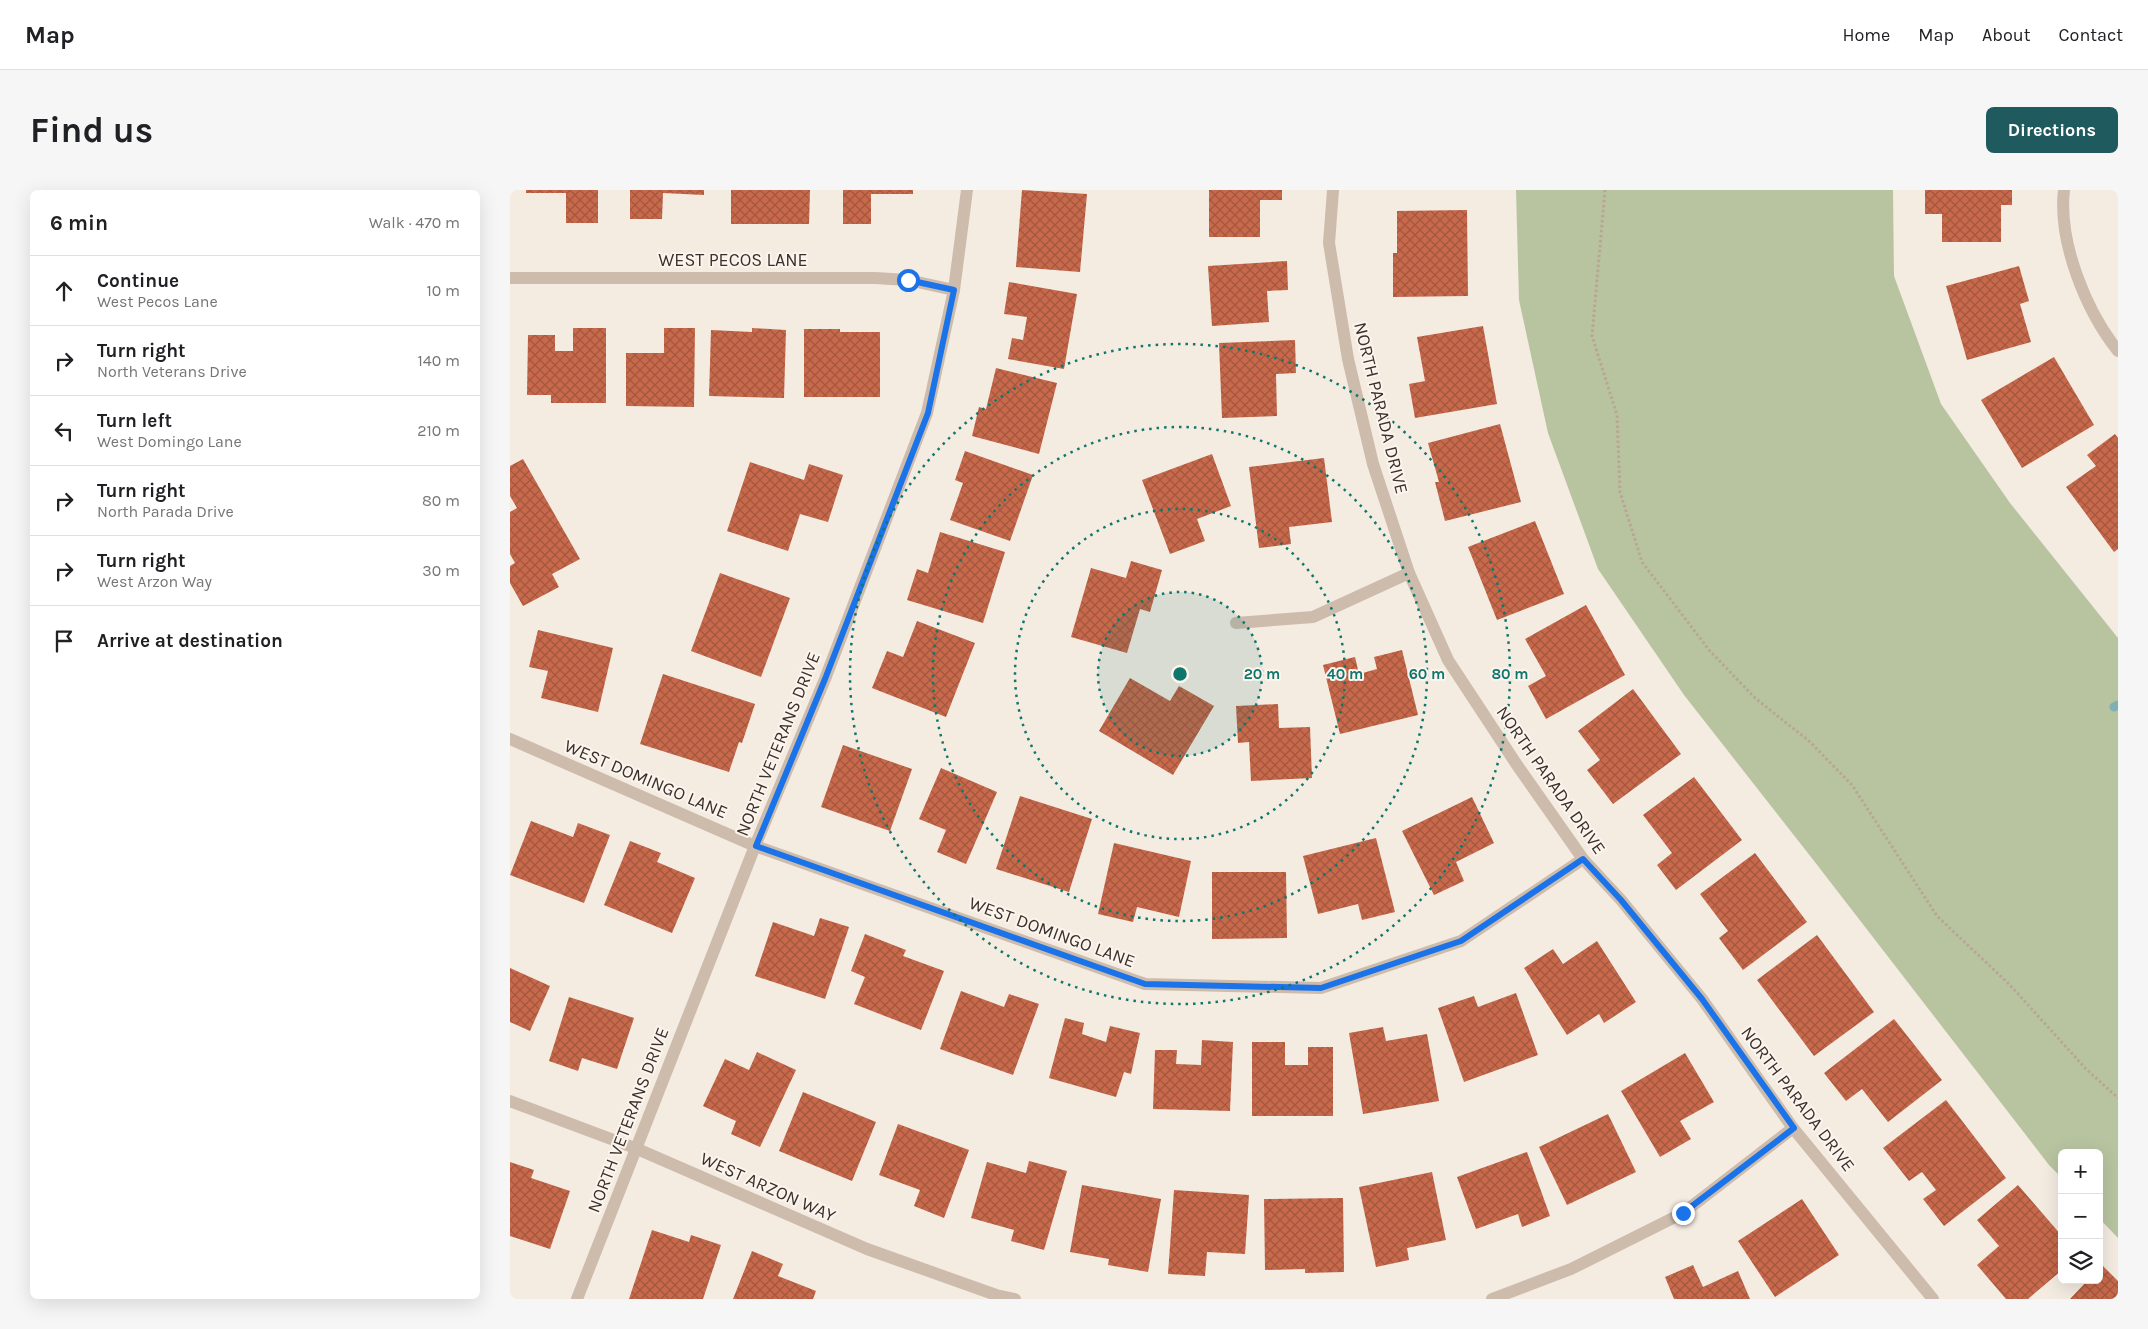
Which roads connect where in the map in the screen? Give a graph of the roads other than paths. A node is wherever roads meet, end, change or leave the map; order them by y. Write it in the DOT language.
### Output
graph roads {
  1 [pos="968,190"];
  2 [pos="1333,190"];
  3 [pos="2064,190"];
  4 [pos="510,278"];
  5 [pos="954,290"];
  6 [pos="2118,350"];
  7 [pos="1409,574"];
  8 [pos="1236,623"];
  9 [pos="510,739"];
  10 [pos="756,846"];
  11 [pos="1583,859"];
  12 [pos="510,1101"];
  13 [pos="1794,1128"];
  14 [pos="635,1148"];
  15 [pos="577,1299"];
  16 [pos="1015,1299"];
  17 [pos="1492,1299"];
  18 [pos="1933,1299"];
  1 -- 5 [label="street, NORTH VETERANS DRIVE"];
  2 -- 7 [label="street, NORTH PARADA DRIVE"];
  3 -- 6 [label="street"];
  4 -- 5 [label="street, WEST PECOS LANE"];
  5 -- 10 [label="street, NORTH VETERANS DRIVE"];
  7 -- 8 [label="street"];
  7 -- 11 [label="street, NORTH PARADA DRIVE"];
  9 -- 10 [label="street, WEST DOMINGO LANE"];
  10 -- 11 [label="street, WEST DOMINGO LANE"];
  10 -- 14 [label="street, NORTH VETERANS DRIVE"];
  11 -- 13 [label="street, NORTH PARADA DRIVE"];
  12 -- 14 [label="street, WEST ARZON WAY"];
  13 -- 17 [label="street"];
  13 -- 18 [label="street, NORTH PARADA DRIVE"];
  14 -- 15 [label="street, NORTH VETERANS DRIVE"];
  14 -- 16 [label="street, WEST ARZON WAY"];
}
